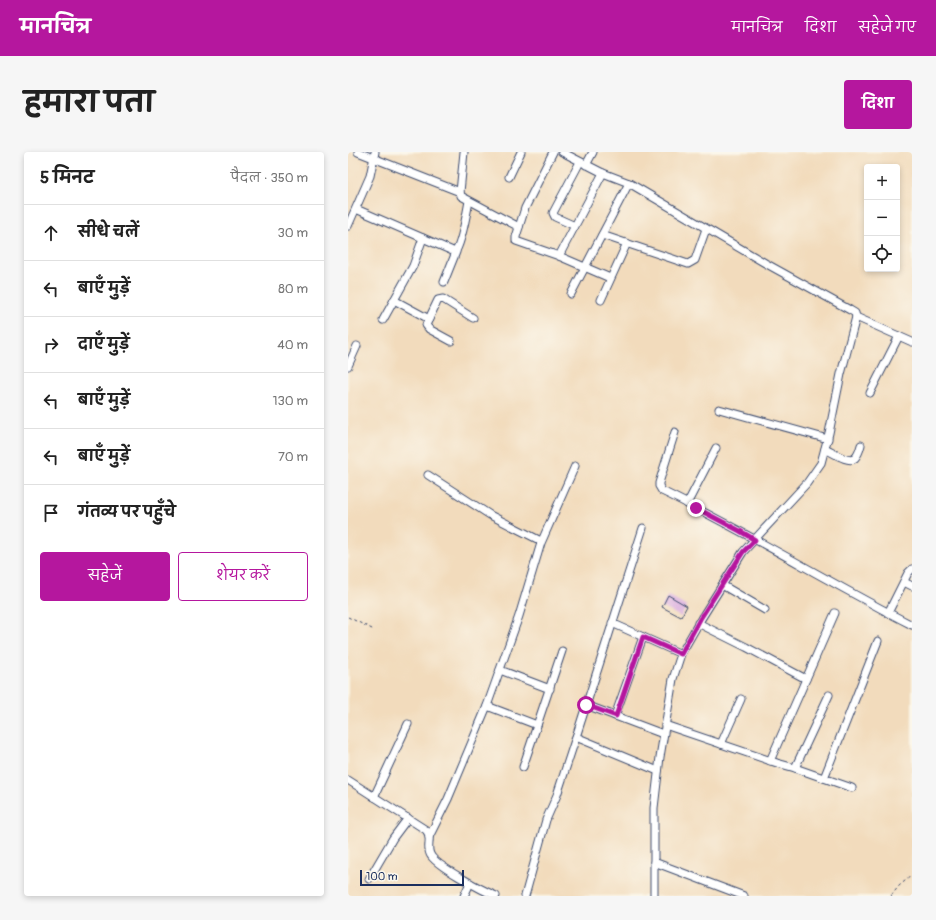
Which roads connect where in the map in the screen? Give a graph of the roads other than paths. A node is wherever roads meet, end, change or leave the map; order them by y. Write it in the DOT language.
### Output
graph roads {
  1 [pos="358,152"];
  2 [pos="464,152"];
  3 [pos="521,152"];
  4 [pos="553,152"];
  5 [pos="562,152"];
  6 [pos="593,152"];
  7 [pos="374,156"];
  8 [pos="583,163"];
  9 [pos="603,173"];
  10 [pos="509,177"];
  11 [pos="628,183"];
  12 [pos="460,192"];
  13 [pos="469,201"];
  14 [pos="356,209"];
  15 [pos="348,226"];
  16 [pos="575,226"];
  17 [pos="519,227"];
  18 [pos="706,229"];
  19 [pos="602,234"];
  20 [pos="423,238"];
  21 [pos="627,243"];
  22 [pos="456,252"];
  23 [pos="560,256"];
  24 [pos="585,267"];
  25 [pos="610,278"];
  26 [pos="444,282"];
  27 [pos="571,294"];
  28 [pos="394,300"];
  29 [pos="601,300"];
  30 [pos="856,317"];
  31 [pos="472,318"];
  32 [pos="429,319"];
  33 [pos="383,320"];
  34 [pos="899,336"];
  35 [pos="451,341"];
  36 [pos="912,342"];
  37 [pos="357,346"];
  38 [pos="348,366"];
  39 [pos="870,393"];
  40 [pos="719,409"];
  41 [pos="675,432"];
  42 [pos="828,439"];
  43 [pos="861,446"];
  44 [pos="716,448"];
  45 [pos="825,449"];
  46 [pos="575,466"];
  47 [pos="428,475"];
  48 [pos="688,504"];
  49 [pos="643,528"];
  50 [pos="755,540"];
  51 [pos="541,541"];
  52 [pos="912,569"];
  53 [pos="904,582"];
  54 [pos="722,585"];
  55 [pos="912,586"];
  56 [pos="765,610"];
  57 [pos="888,612"];
  58 [pos="835,613"];
  59 [pos="612,623"];
  60 [pos="698,623"];
  61 [pos="912,625"];
  62 [pos="643,637"];
  63 [pos="878,641"];
  64 [pos="562,651"];
  65 [pos="681,654"];
  66 [pos="500,670"];
  67 [pos="806,679"];
  68 [pos="550,689"];
  69 [pos="829,695"];
  70 [pos="741,699"];
  71 [pos="586,705"];
  72 [pos="487,706"];
  73 [pos="616,716"];
  74 [pos="408,724"];
  75 [pos="537,725"];
  76 [pos="664,725"];
  77 [pos="663,734"];
  78 [pos="576,738"];
  79 [pos="721,744"];
  80 [pos="770,761"];
  81 [pos="523,767"];
  82 [pos="795,768"];
  83 [pos="658,771"];
  84 [pos="824,778"];
  85 [pos="348,780"];
  86 [pos="852,788"];
  87 [pos="374,797"];
  88 [pos="408,818"];
  89 [pos="429,837"];
  90 [pos="654,862"];
  91 [pos="369,880"];
  92 [pos="470,883"];
  93 [pos="480,892"];
  94 [pos="464,896"];
  95 [pos="496,896"];
  96 [pos="525,896"];
  97 [pos="654,896"];
  98 [pos="744,896"];
  1 -- 7 [label="street"];
  2 -- 12 [label="street"];
  3 -- 10 [label="street"];
  4 -- 17 [label="street"];
  5 -- 8 [label="street"];
  6 -- 8 [label="street"];
  7 -- 12 [label="street"];
  7 -- 14 [label="street"];
  8 -- 9 [label="street"];
  8 -- 16 [label="street"];
  9 -- 11 [label="street"];
  9 -- 16 [label="street"];
  11 -- 18 [label="street"];
  11 -- 19 [label="street"];
  12 -- 13 [label="street"];
  13 -- 17 [label="street"];
  13 -- 22 [label="street"];
  14 -- 15 [label="street"];
  14 -- 20 [label="street"];
  16 -- 23 [label="street"];
  17 -- 23 [label="street"];
  18 -- 21 [label="street"];
  18 -- 30 [label="street"];
  19 -- 21 [label="street"];
  19 -- 24 [label="street"];
  20 -- 22 [label="street"];
  20 -- 28 [label="street"];
  21 -- 25 [label="street"];
  22 -- 26 [label="street"];
  23 -- 24 [label="street"];
  24 -- 25 [label="street"];
  24 -- 27 [label="street"];
  25 -- 29 [label="street"];
  28 -- 32 [label="street"];
  28 -- 33 [label="street"];
  30 -- 34 [label="street"];
  30 -- 42 [label="street"];
  31 -- 32 [label="street"];
  32 -- 35 [label="street"];
  34 -- 36 [label="street"];
  34 -- 39 [label="street"];
  37 -- 38 [label="street"];
  40 -- 42 [label="street"];
  41 -- 48 [label="street"];
  42 -- 45 [label="street"];
  43 -- 45 [label="street"];
  44 -- 48 [label="street"];
  45 -- 50 [label="street"];
  46 -- 51 [label="street"];
  47 -- 51 [label="street"];
  48 -- 50 [label="street"];
  49 -- 59 [label="street"];
  50 -- 54 [label="street"];
  50 -- 57 [label="street"];
  51 -- 66 [label="street"];
  52 -- 53 [label="street"];
  53 -- 55 [label="street"];
  53 -- 57 [label="street"];
  54 -- 56 [label="street"];
  54 -- 60 [label="street"];
  57 -- 61 [label="street"];
  58 -- 67 [label="street"];
  59 -- 62 [label="street"];
  59 -- 71 [label="street"];
  60 -- 65 [label="street"];
  60 -- 67 [label="street"];
  62 -- 65 [label="street"];
  62 -- 73 [label="street"];
  63 -- 84 [label="street"];
  64 -- 68 [label="street"];
  65 -- 76 [label="street"];
  66 -- 68 [label="street"];
  66 -- 72 [label="street"];
  67 -- 80 [label="street"];
  68 -- 75 [label="street"];
  69 -- 82 [label="street"];
  70 -- 79 [label="street"];
  71 -- 73 [label="street"];
  71 -- 78 [label="street"];
  72 -- 75 [label="street"];
  72 -- 89 [label="street"];
  73 -- 77 [label="street"];
  74 -- 87 [label="street"];
  75 -- 81 [label="street"];
  76 -- 77 [label="street"];
  76 -- 79 [label="street"];
  77 -- 83 [label="street"];
  78 -- 83 [label="street"];
  78 -- 96 [label="street"];
  79 -- 80 [label="street"];
  80 -- 82 [label="street"];
  82 -- 84 [label="street"];
  83 -- 90 [label="street"];
  84 -- 86 [label="street"];
  85 -- 87 [label="street"];
  87 -- 88 [label="street"];
  88 -- 89 [label="street"];
  88 -- 91 [label="street"];
  89 -- 92 [label="street"];
  90 -- 97 [label="street"];
  90 -- 98 [label="street"];
  92 -- 93 [label="street"];
  92 -- 94 [label="street"];
  93 -- 95 [label="street"];
}
